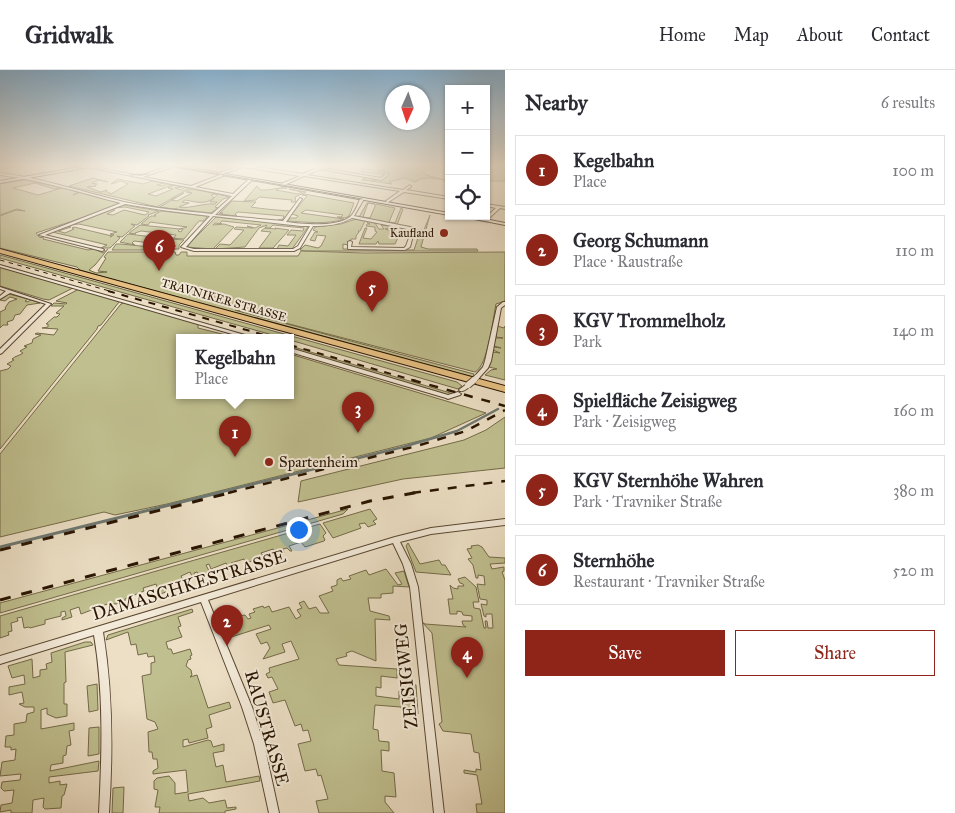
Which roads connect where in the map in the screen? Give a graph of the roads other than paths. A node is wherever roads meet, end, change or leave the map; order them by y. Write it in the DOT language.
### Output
graph roads {
  1 [pos="300,199"];
  2 [pos="362,199"];
  3 [pos="116,200"];
  4 [pos="228,200"];
  5 [pos="366,200"];
  6 [pos="390,200"];
  7 [pos="125,202"];
  8 [pos="387,202"];
  9 [pos="490,206"];
  10 [pos="499,207"];
  11 [pos="505,208"];
  12 [pos="445,213"];
  13 [pos="213,215"];
  14 [pos="490,215"];
  15 [pos="352,217"];
  16 [pos="483,220"];
  17 [pos="284,222"];
  18 [pos="312,224"];
  19 [pos="505,224"];
  20 [pos="350,242"];
  21 [pos="102,250"];
  22 [pos="0,251"];
  23 [pos="0,266"];
  24 [pos="0,288"];
  25 [pos="9,291"];
  26 [pos="0,298"];
  27 [pos="505,303"];
  28 [pos="236,334"];
  29 [pos="294,351"];
  30 [pos="0,352"];
  31 [pos="473,381"];
  32 [pos="505,389"];
  33 [pos="505,522"];
  34 [pos="395,540"];
  35 [pos="203,598"];
  36 [pos="98,630"];
  37 [pos="0,660"];
  38 [pos="104,813"];
  39 [pos="274,813"];
  40 [pos="439,813"];
  1 -- 17 [label="street"];
  2 -- 15 [label="street"];
  3 -- 7 [label="street"];
  4 -- 13 [label="street"];
  5 -- 12 [label="main road"];
  6 -- 8 [label="street"];
  7 -- 13 [label="street"];
  7 -- 21 [label="street"];
  9 -- 10 [label="street"];
  10 -- 11 [label="street"];
  10 -- 14 [label="street"];
  13 -- 17 [label="street"];
  13 -- 18 [label="street"];
  15 -- 18 [label="street"];
  15 -- 20 [label="street"];
  16 -- 19 [label="main road"];
  17 -- 18 [label="street"];
  22 -- 31 [label="main road, TRAVNIKER STRASSE"];
  23 -- 28 [label="street"];
  24 -- 25 [label="street"];
  25 -- 26 [label="street"];
  25 -- 30 [label="street"];
  27 -- 31 [label="street"];
  29 -- 31 [label="street"];
  31 -- 32 [label="main road, TRAVNIKER STRASSE"];
  33 -- 34 [label="street, DAMASCHKESTRASSE"];
  34 -- 35 [label="street, DAMASCHKESTRASSE"];
  34 -- 40 [label="street, ZEISIGWEG"];
  35 -- 36 [label="street, DAMASCHKESTRASSE"];
  35 -- 39 [label="street, RAUSTRASSE"];
  36 -- 37 [label="street, DAMASCHKESTRASSE"];
  36 -- 38 [label="street"];
}
